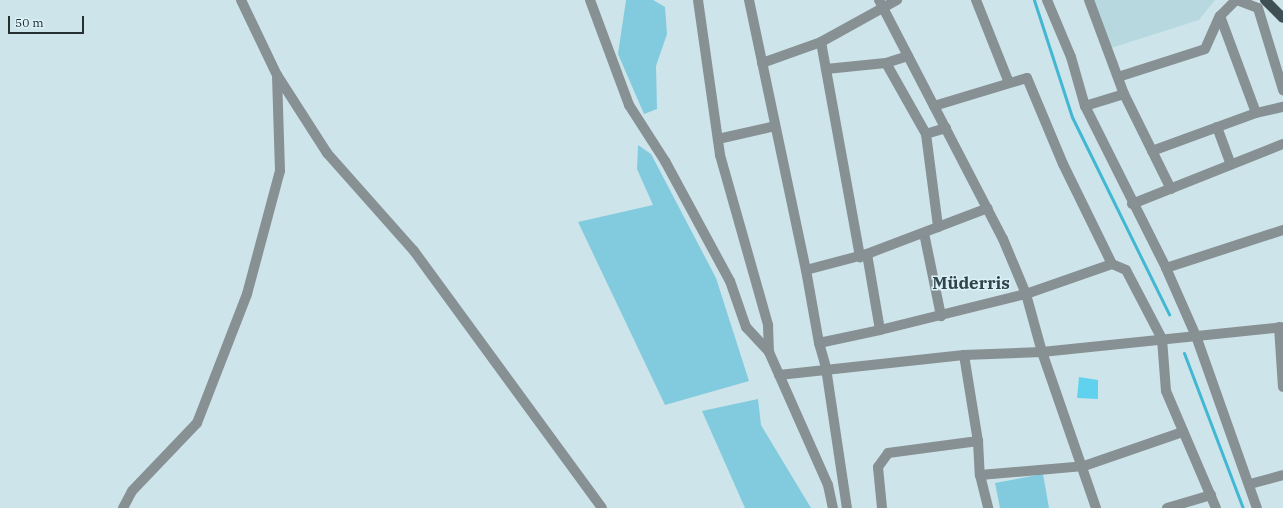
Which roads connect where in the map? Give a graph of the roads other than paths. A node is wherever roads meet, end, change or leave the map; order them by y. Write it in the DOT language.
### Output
graph roads {
  1 [pos="241,0"];
  2 [pos="590,0"];
  3 [pos="698,0"];
  4 [pos="749,0"];
  5 [pos="897,0"];
  6 [pos="976,0"];
  7 [pos="1047,0"];
  8 [pos="1089,0"];
  9 [pos="1236,0"];
  10 [pos="1265,0"];
  11 [pos="881,4"];
  12 [pos="1220,16"];
  13 [pos="1283,18"];
  14 [pos="821,42"];
  15 [pos="908,56"];
  16 [pos="762,63"];
  17 [pos="886,63"];
  18 [pos="826,69"];
  19 [pos="277,75"];
  20 [pos="1118,77"];
  21 [pos="1009,83"];
  22 [pos="1283,90"];
  23 [pos="1124,94"];
  24 [pos="934,106"];
  25 [pos="1085,106"];
  26 [pos="1283,107"];
  27 [pos="1256,113"];
  28 [pos="775,126"];
  29 [pos="1218,127"];
  30 [pos="946,128"];
  31 [pos="926,134"];
  32 [pos="718,139"];
  33 [pos="1283,144"];
  34 [pos="1152,151"];
  35 [pos="1231,164"];
  36 [pos="1171,188"];
  37 [pos="1132,204"];
  38 [pos="988,208"];
  39 [pos="938,227"];
  40 [pos="1283,230"];
  41 [pos="924,233"];
  42 [pos="864,256"];
  43 [pos="1112,264"];
  44 [pos="1166,268"];
  45 [pos="806,270"];
  46 [pos="1026,294"];
  47 [pos="941,316"];
  48 [pos="1281,327"];
  49 [pos="880,330"];
  50 [pos="1196,336"];
  51 [pos="1162,339"];
  52 [pos="819,343"];
  53 [pos="769,352"];
  54 [pos="1042,352"];
  55 [pos="964,355"];
  56 [pos="826,368"];
  57 [pos="779,375"];
  58 [pos="1283,387"];
  59 [pos="1183,432"];
  60 [pos="978,441"];
  61 [pos="1084,466"];
  62 [pos="980,475"];
  63 [pos="1283,475"];
  64 [pos="1250,484"];
  65 [pos="1211,495"];
  66 [pos="123,508"];
  67 [pos="602,508"];
  68 [pos="833,508"];
  69 [pos="847,508"];
  70 [pos="882,508"];
  71 [pos="988,508"];
  72 [pos="1096,508"];
  73 [pos="1167,508"];
  74 [pos="1216,508"];
  75 [pos="1257,508"];
  1 -- 19 [label="street"];
  2 -- 53 [label="street"];
  3 -- 32 [label="street"];
  4 -- 16 [label="street"];
  5 -- 11 [label="street"];
  6 -- 21 [label="street"];
  7 -- 25 [label="street"];
  8 -- 20 [label="street"];
  9 -- 12 [label="street"];
  9 -- 22 [label="street"];
  10 -- 13 [label="main road"];
  11 -- 14 [label="street"];
  11 -- 15 [label="street"];
  12 -- 20 [label="street"];
  12 -- 27 [label="street"];
  14 -- 16 [label="street"];
  14 -- 18 [label="street"];
  15 -- 17 [label="street"];
  15 -- 24 [label="street"];
  16 -- 28 [label="street"];
  17 -- 18 [label="street"];
  17 -- 31 [label="street"];
  18 -- 42 [label="street"];
  19 -- 66 [label="street"];
  19 -- 67 [label="street"];
  20 -- 23 [label="street"];
  21 -- 24 [label="street"];
  21 -- 43 [label="street"];
  23 -- 25 [label="street"];
  23 -- 34 [label="street"];
  24 -- 30 [label="street"];
  25 -- 37 [label="street"];
  26 -- 27 [label="street"];
  27 -- 29 [label="street"];
  28 -- 32 [label="street"];
  28 -- 45 [label="street"];
  29 -- 34 [label="street"];
  29 -- 35 [label="street"];
  30 -- 31 [label="street"];
  30 -- 38 [label="street"];
  31 -- 39 [label="street"];
  32 -- 53 [label="street"];
  33 -- 35 [label="street"];
  34 -- 36 [label="street"];
  35 -- 36 [label="street"];
  36 -- 37 [label="street"];
  37 -- 44 [label="street"];
  38 -- 39 [label="street"];
  38 -- 46 [label="street"];
  39 -- 41 [label="street"];
  40 -- 44 [label="street"];
  41 -- 42 [label="street"];
  41 -- 47 [label="street"];
  42 -- 45 [label="street"];
  42 -- 49 [label="street"];
  43 -- 46 [label="street"];
  43 -- 51 [label="street"];
  44 -- 50 [label="street"];
  45 -- 52 [label="street"];
  46 -- 47 [label="street"];
  46 -- 54 [label="street"];
  47 -- 49 [label="street"];
  48 -- 50 [label="street"];
  48 -- 58 [label="street"];
  49 -- 52 [label="street"];
  50 -- 51 [label="street"];
  50 -- 64 [label="street"];
  51 -- 54 [label="street"];
  51 -- 59 [label="street"];
  52 -- 56 [label="street"];
  53 -- 57 [label="street"];
  54 -- 55 [label="street"];
  54 -- 61 [label="street"];
  55 -- 56 [label="street"];
  55 -- 60 [label="street"];
  56 -- 57 [label="street"];
  56 -- 69 [label="street"];
  57 -- 68 [label="street"];
  59 -- 61 [label="street"];
  59 -- 65 [label="street"];
  60 -- 62 [label="street"];
  60 -- 70 [label="street"];
  61 -- 62 [label="street"];
  61 -- 72 [label="street"];
  62 -- 71 [label="street"];
  63 -- 64 [label="street"];
  64 -- 75 [label="street"];
  65 -- 73 [label="street"];
  65 -- 74 [label="street"];
}
